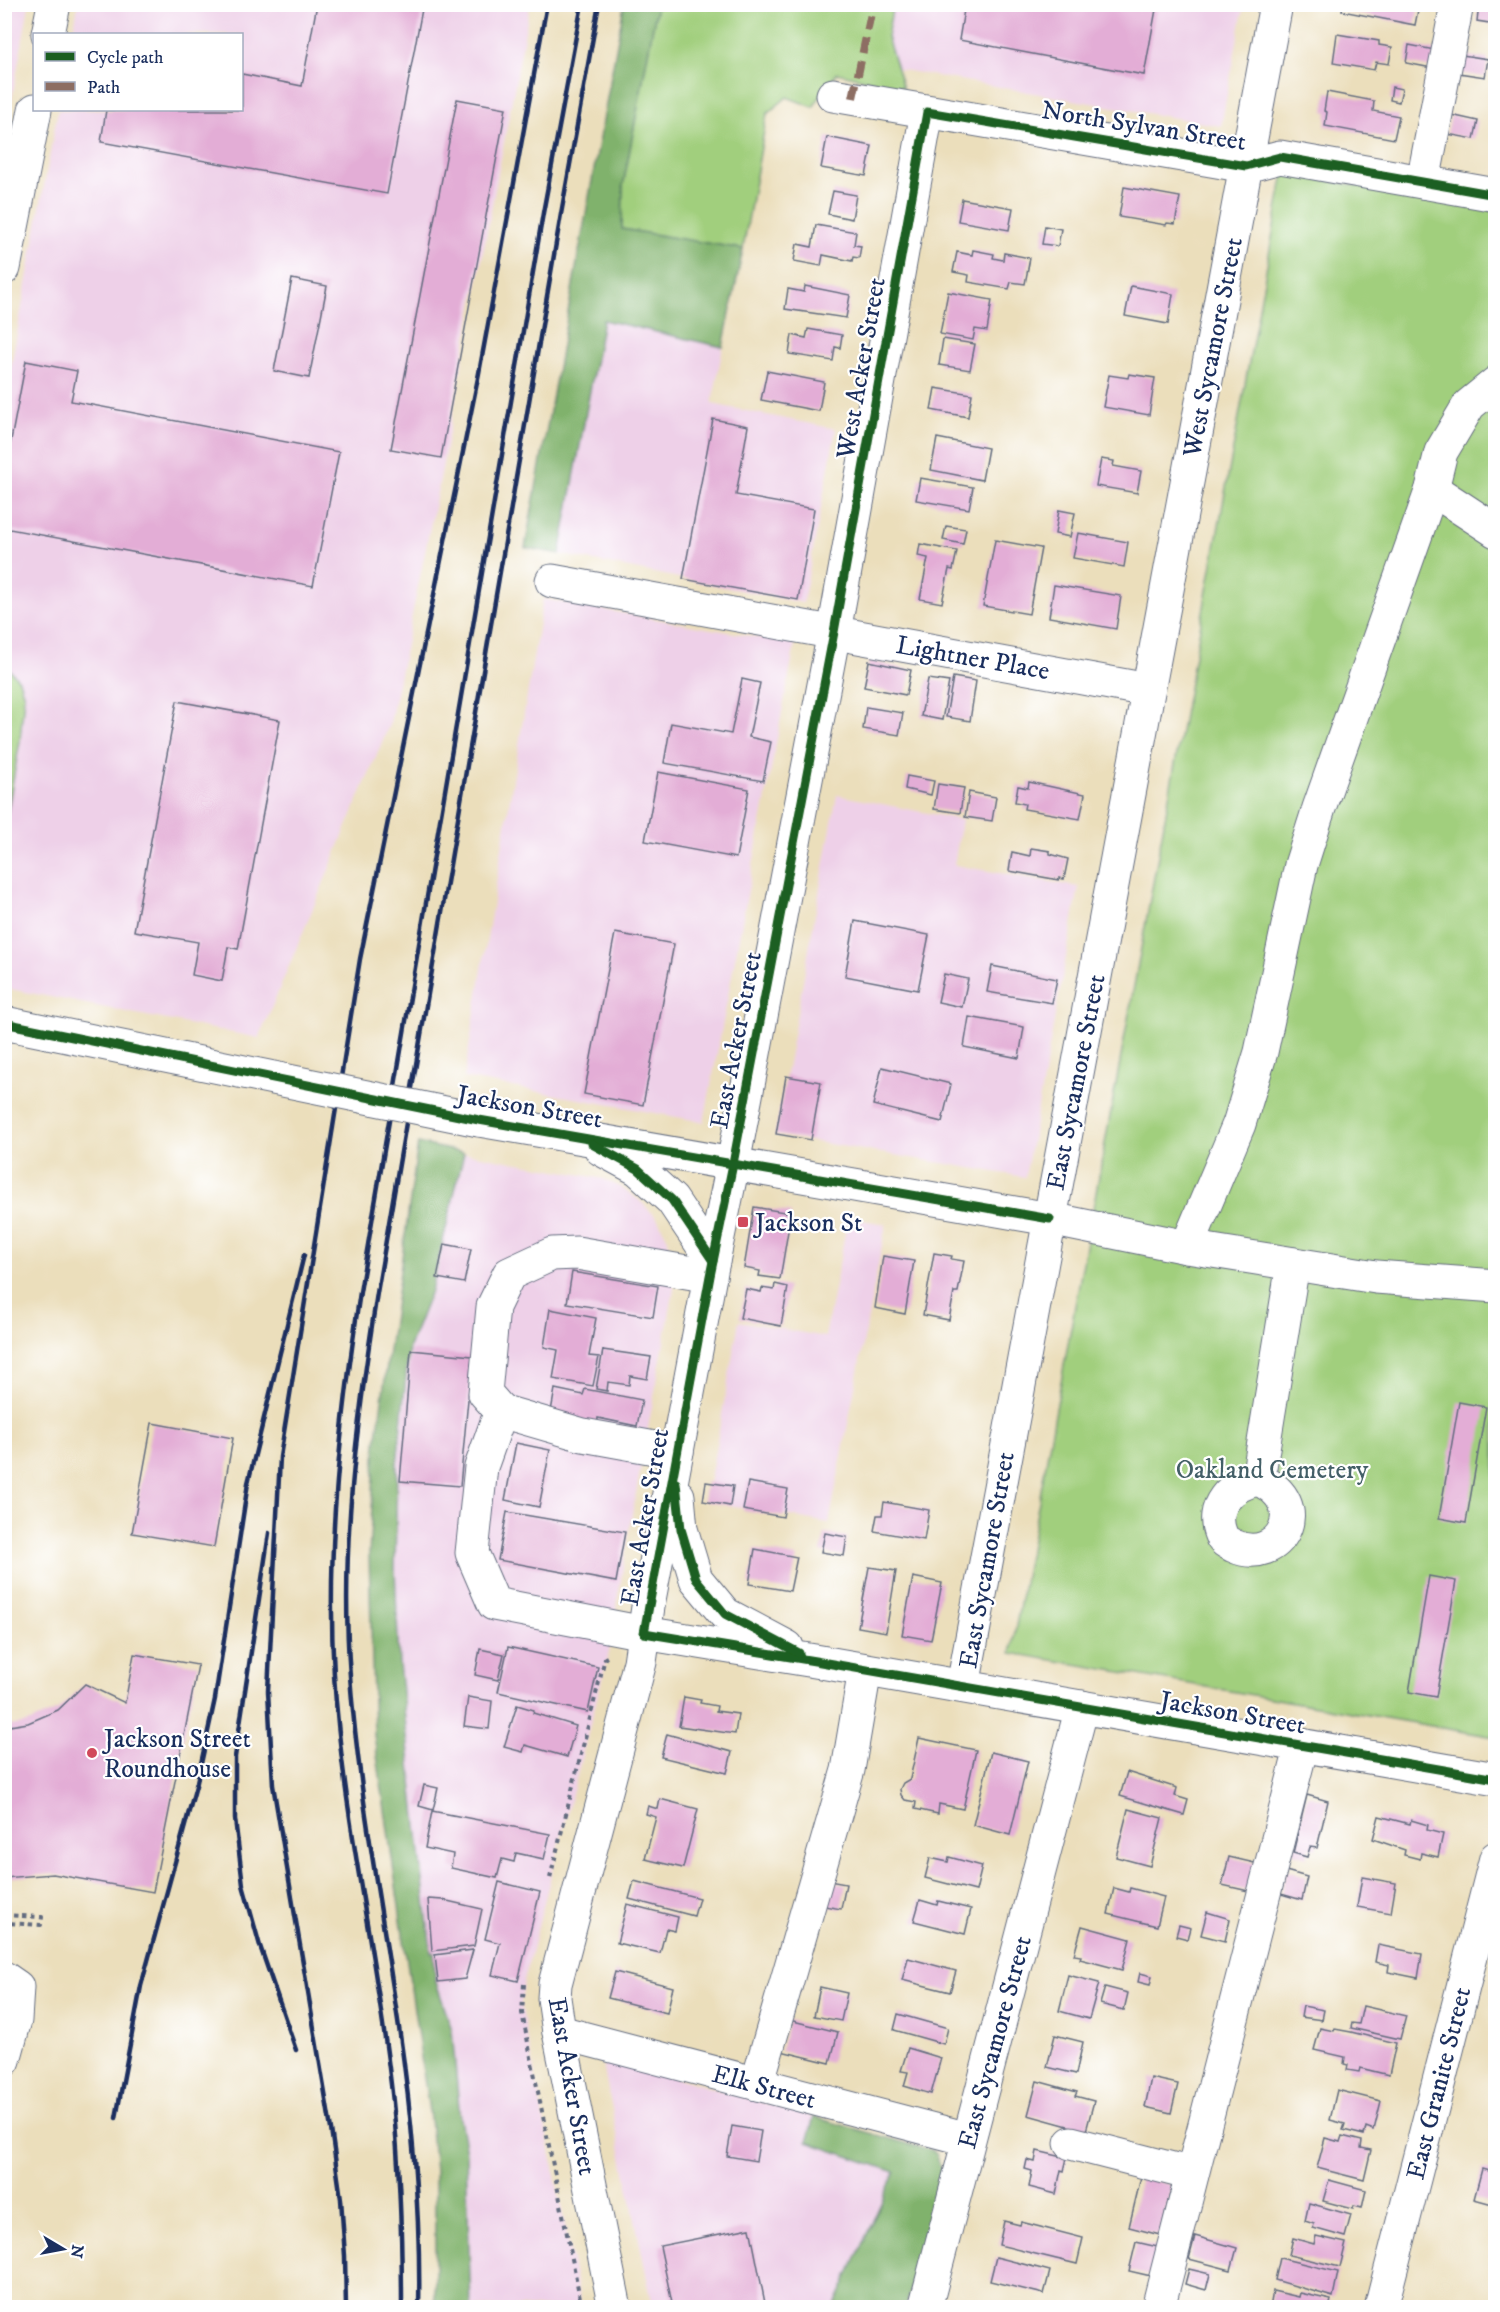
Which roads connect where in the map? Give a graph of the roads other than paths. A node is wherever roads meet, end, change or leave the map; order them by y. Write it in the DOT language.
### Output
graph roads {
  1 [pos="54,4"];
  2 [pos="1276,4"];
  3 [pos="1457,4"];
  4 [pos="48,33"];
  5 [pos="832,95"];
  6 [pos="34,111"];
  7 [pos="927,112"];
  8 [pos="1246,166"];
  9 [pos="1423,182"];
  10 [pos="1496,195"];
  11 [pos="4,268"];
  12 [pos="1496,383"];
  13 [pos="1432,489"];
  14 [pos="1496,531"];
  15 [pos="552,581"];
  16 [pos="834,632"];
  17 [pos="1148,690"];
  18 [pos="4,1023"];
  19 [pos="579,1137"];
  20 [pos="733,1164"];
  21 [pos="1050,1219"];
  22 [pos="1187,1247"];
  23 [pos="1293,1264"];
  24 [pos="711,1268"];
  25 [pos="1496,1286"];
  26 [pos="501,1411"];
  27 [pos="676,1459"];
  28 [pos="1258,1479"];
  29 [pos="644,1633"];
  30 [pos="815,1661"];
  31 [pos="865,1670"];
  32 [pos="963,1686"];
  33 [pos="1082,1707"];
  34 [pos="1302,1745"];
  35 [pos="1496,1779"];
  36 [pos="1496,1858"];
  37 [pos="4,1978"];
  38 [pos="559,2032"];
  39 [pos="4,2060"];
  40 [pos="757,2084"];
  41 [pos="968,2139"];
  42 [pos="1071,2143"];
  43 [pos="1192,2174"];
  44 [pos="615,2307"];
  45 [pos="925,2307"];
  46 [pos="1158,2307"];
  47 [pos="1381,2307"];
  1 -- 4 [label="street"];
  2 -- 8 [label="street, West Sycamore Street"];
  3 -- 9 [label="street"];
  5 -- 7 [label="street, North Sylvan Street"];
  6 -- 11 [label="street"];
  7 -- 8 [label="street, North Sylvan Street"];
  7 -- 16 [label="street, West Acker Street"];
  8 -- 9 [label="street, North Sylvan Street"];
  8 -- 17 [label="street, West Sycamore Street"];
  9 -- 10 [label="street, North Sylvan Street"];
  12 -- 13 [label="street"];
  13 -- 14 [label="street"];
  13 -- 22 [label="street"];
  15 -- 16 [label="street, Lightner Place"];
  16 -- 17 [label="street, Lightner Place"];
  16 -- 20 [label="street, East Acker Street"];
  17 -- 21 [label="street, East Sycamore Street"];
  18 -- 19 [label="street, Jackson Street, bridge"];
  19 -- 20 [label="street, Jackson Street"];
  19 -- 24 [label="street"];
  20 -- 21 [label="street, Jackson Street"];
  20 -- 24 [label="street, East Acker Street"];
  21 -- 22 [label="street, Jackson Street"];
  21 -- 32 [label="street, East Sycamore Street"];
  22 -- 23 [label="street, Jackson Street"];
  23 -- 25 [label="street, Jackson Street"];
  23 -- 28 [label="street"];
  24 -- 26 [label="street"];
  24 -- 27 [label="street, East Acker Street"];
  26 -- 27 [label="street"];
  26 -- 29 [label="street, Jackson Street"];
  27 -- 29 [label="street, East Acker Street"];
  27 -- 30 [label="street"];
  29 -- 30 [label="street, Jackson Street"];
  29 -- 38 [label="street, East Acker Street"];
  30 -- 31 [label="street, Jackson Street"];
  31 -- 32 [label="street, Jackson Street"];
  31 -- 40 [label="street"];
  32 -- 33 [label="street, Jackson Street"];
  33 -- 34 [label="street, Jackson Street"];
  33 -- 41 [label="street, East Sycamore Street"];
  34 -- 35 [label="street, Jackson Street"];
  34 -- 43 [label="street"];
  36 -- 47 [label="street, East Granite Street"];
  37 -- 39 [label="street"];
  38 -- 40 [label="street, Elk Street"];
  38 -- 44 [label="street, East Acker Street"];
  40 -- 41 [label="street, Elk Street"];
  41 -- 45 [label="street, East Sycamore Street"];
  42 -- 43 [label="street"];
  43 -- 46 [label="street"];
}
